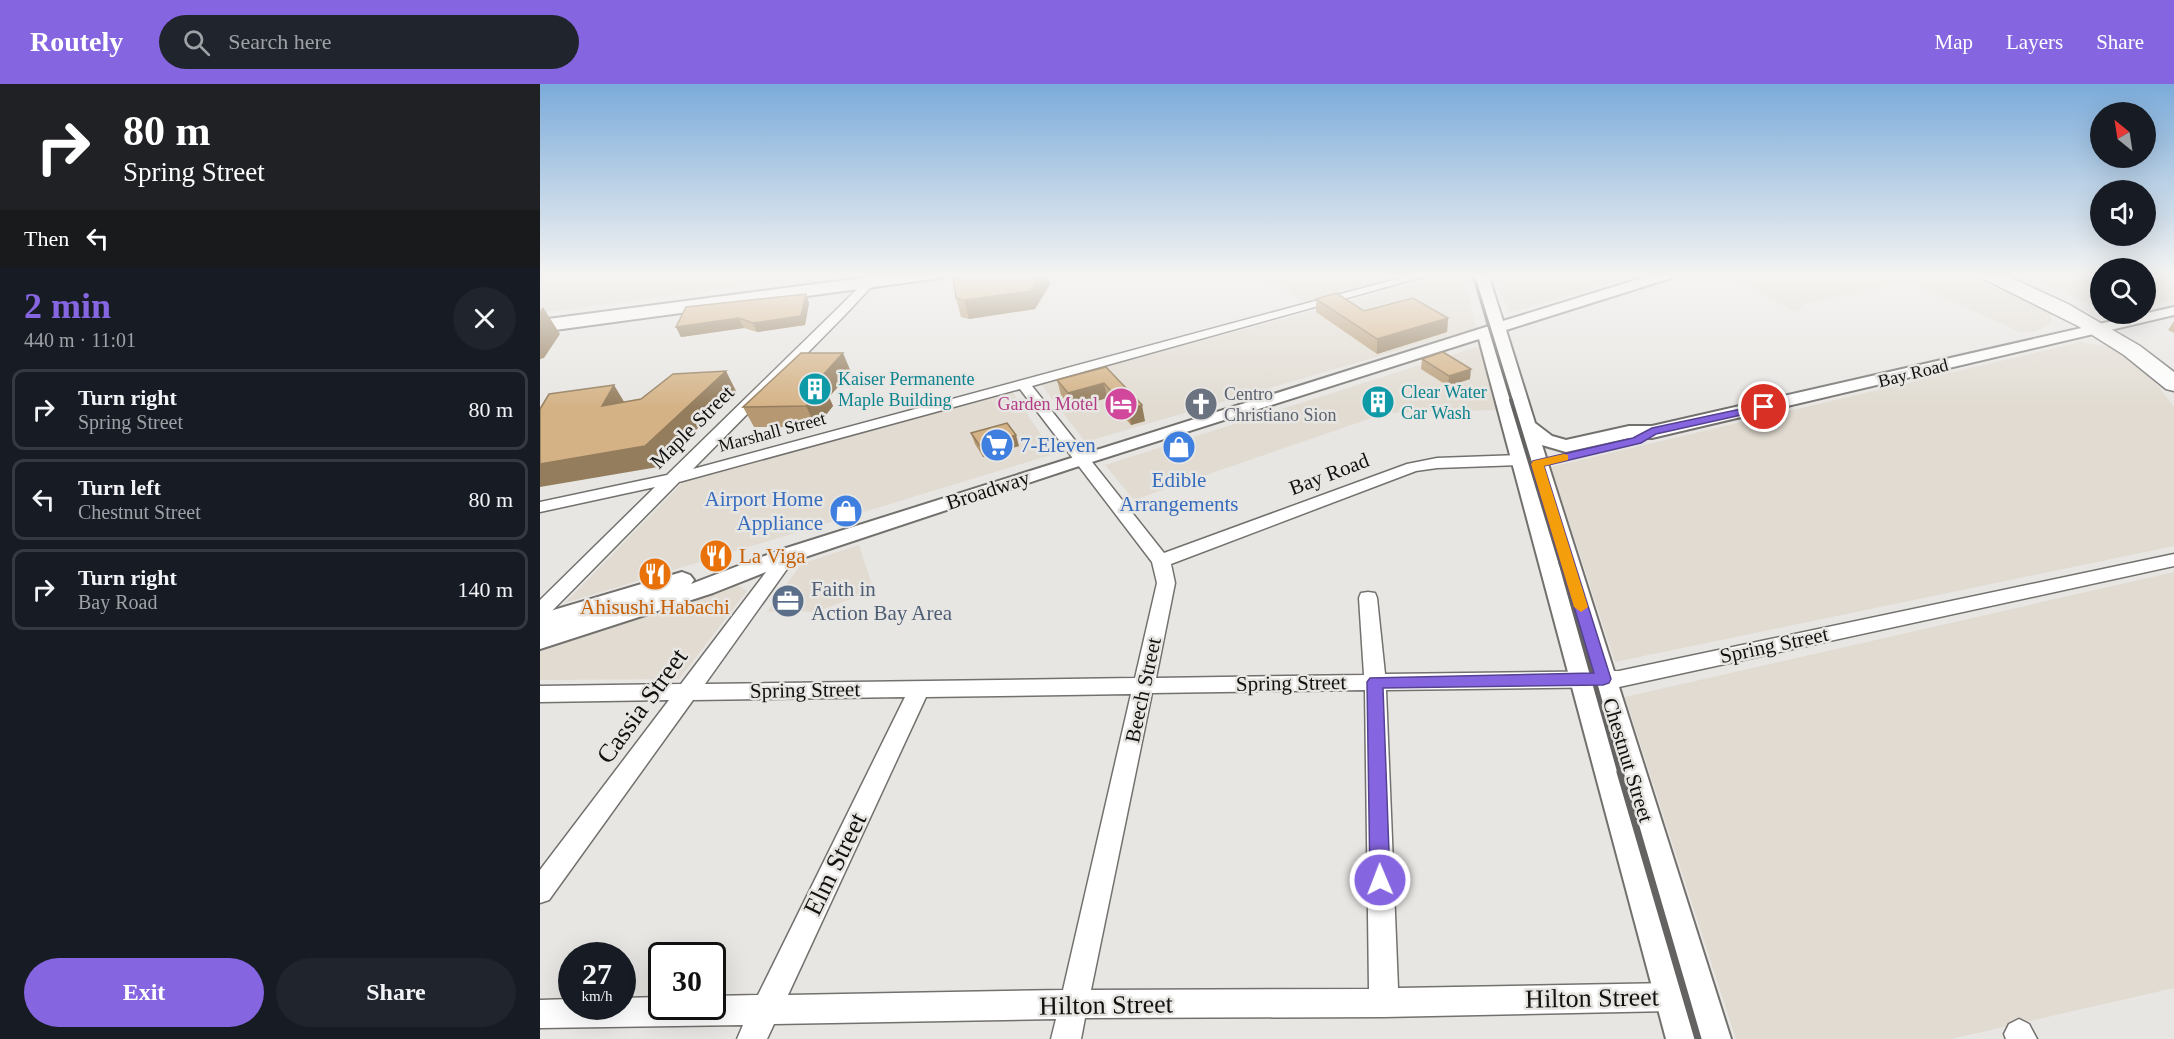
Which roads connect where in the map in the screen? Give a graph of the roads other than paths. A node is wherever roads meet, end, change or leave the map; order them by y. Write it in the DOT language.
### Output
graph roads {
  1 [pos="590,319"];
  2 [pos="832,319"];
  3 [pos="1262,319"];
  4 [pos="1487,319"];
  5 [pos="1530,319"];
  6 [pos="2088,319"];
  7 [pos="2091,319"];
  8 [pos="2139,319"];
  9 [pos="540,326"];
  10 [pos="2105,326"];
  11 [pos="1491,331"];
  12 [pos="2174,362"];
  13 [pos="1023,383"];
  14 [pos="2174,384"];
  15 [pos="1529,427"];
  16 [pos="1652,432"];
  17 [pos="1081,460"];
  18 [pos="1529,462"];
  19 [pos="672,479"];
  20 [pos="540,507"];
  21 [pos="788,555"];
  22 [pos="2174,560"];
  23 [pos="1161,561"];
  24 [pos="1368,598"];
  25 [pos="540,611"];
  26 [pos="540,623"];
  27 [pos="540,640"];
  28 [pos="1593,679"];
  29 [pos="1375,682"];
  30 [pos="1144,686"];
  31 [pos="919,689"];
  32 [pos="687,692"];
  33 [pos="540,694"];
  34 [pos="540,891"];
  35 [pos="1672,997"];
  36 [pos="1384,1003"];
  37 [pos="1073,1004"];
  38 [pos="765,1011"];
  39 [pos="540,1014"];
  40 [pos="752,1039"];
  41 [pos="1066,1039"];
  42 [pos="1684,1039"];
  43 [pos="1713,1039"];
  1 -- 9 [label="main road"];
  2 -- 19 [label="street, Maple Street"];
  3 -- 13 [label="street, Marshall Street"];
  4 -- 11 [label="street, Chestnut Street"];
  5 -- 11 [label="street, Broadway"];
  6 -- 10 [label="highway"];
  7 -- 10 [label="highway"];
  8 -- 10 [label="street, Bay Road"];
  10 -- 12 [label="highway"];
  10 -- 14 [label="highway"];
  10 -- 16 [label="street, Bay Road"];
  11 -- 15 [label="street, Chestnut Street"];
  11 -- 17 [label="street, Broadway"];
  11 -- 18 [label="street, Chestnut Street"];
  13 -- 17 [label="street"];
  13 -- 19 [label="street, Marshall Street"];
  15 -- 16 [label="street, Bay Road"];
  15 -- 18 [label="street, Chestnut Street"];
  16 -- 18 [label="street, Bay Road"];
  17 -- 21 [label="street, Broadway"];
  17 -- 23 [label="street"];
  18 -- 23 [label="street, Bay Road"];
  18 -- 28 [label="street, Chestnut Street"];
  19 -- 20 [label="street, Marshall Street"];
  19 -- 25 [label="street, Maple Street"];
  21 -- 26 [label="street, Broadway"];
  21 -- 27 [label="street, Broadway"];
  21 -- 32 [label="street, Cassia Street"];
  22 -- 28 [label="street, Spring Street"];
  23 -- 30 [label="street, Beech Street"];
  24 -- 29 [label="street"];
  28 -- 29 [label="street, Spring Street"];
  28 -- 35 [label="street, Chestnut Street"];
  28 -- 43 [label="street, Chestnut Street"];
  29 -- 30 [label="street, Spring Street"];
  29 -- 36 [label="street"];
  30 -- 31 [label="street, Spring Street"];
  30 -- 37 [label="street, Beech Street"];
  31 -- 32 [label="street, Spring Street"];
  31 -- 38 [label="street, Elm Street"];
  32 -- 33 [label="street, Spring Street"];
  32 -- 34 [label="street, Cassia Street"];
  35 -- 36 [label="street, Hilton Street"];
  35 -- 42 [label="street, Chestnut Street"];
  36 -- 37 [label="street, Hilton Street"];
  37 -- 38 [label="street, Hilton Street"];
  37 -- 41 [label="street, Beech Street"];
  38 -- 39 [label="street, Hilton Street"];
  38 -- 40 [label="street, Elm Street"];
}
